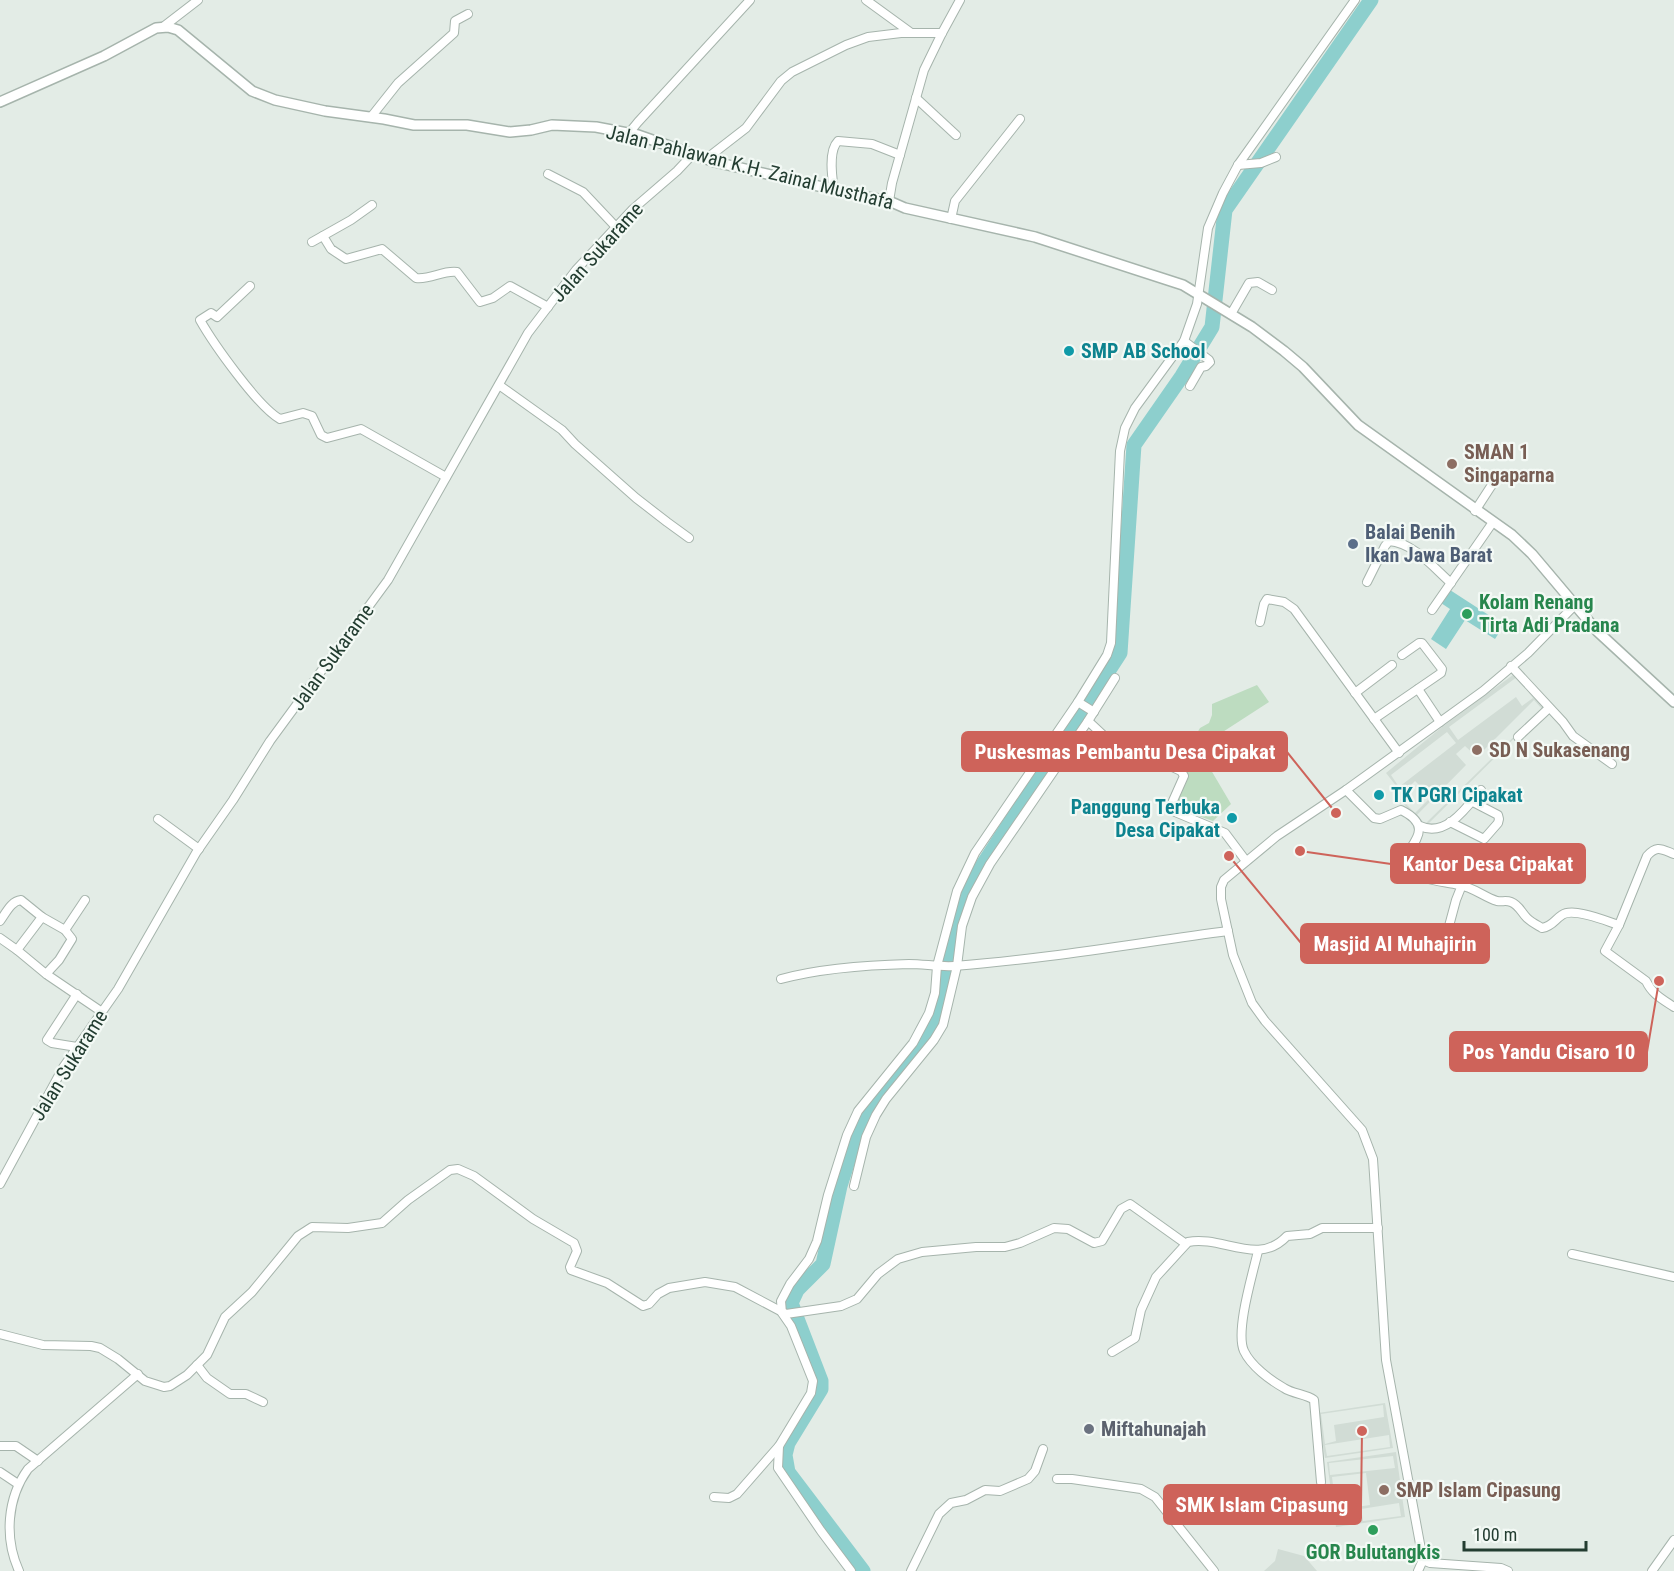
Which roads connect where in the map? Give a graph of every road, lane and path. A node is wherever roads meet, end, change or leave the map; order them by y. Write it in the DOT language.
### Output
graph roads {
  1 [pos="198,0"];
  2 [pos="750,0"];
  3 [pos="866,0"];
  4 [pos="960,0"];
  5 [pos="1355,0"];
  6 [pos="468,14"];
  7 [pos="163,27"];
  8 [pos="911,33"];
  9 [pos="942,33"];
  10 [pos="916,99"];
  11 [pos="0,102"];
  12 [pos="371,117"];
  13 [pos="1020,119"];
  14 [pos="630,134"];
  15 [pos="956,135"];
  16 [pos="693,154"];
  17 [pos="900,154"];
  18 [pos="1276,157"];
  19 [pos="706,159"];
  20 [pos="1238,165"];
  21 [pos="548,174"];
  22 [pos="834,190"];
  23 [pos="889,201"];
  24 [pos="372,205"];
  25 [pos="951,219"];
  26 [pos="616,227"];
  27 [pos="323,236"];
  28 [pos="312,242"];
  29 [pos="250,286"];
  30 [pos="1272,290"];
  31 [pos="1201,296"];
  32 [pos="548,307"];
  33 [pos="1228,312"];
  34 [pos="1184,341"];
  35 [pos="499,385"];
  36 [pos="1190,386"];
  37 [pos="446,477"];
  38 [pos="1497,477"];
  39 [pos="1475,511"];
  40 [pos="1493,522"];
  41 [pos="689,537"];
  42 [pos="1367,582"];
  43 [pos="1451,583"];
  44 [pos="1574,606"];
  45 [pos="1432,610"];
  46 [pos="1260,622"];
  47 [pos="1402,655"];
  48 [pos="1392,664"];
  49 [pos="1511,666"];
  50 [pos="1115,678"];
  51 [pos="1418,689"];
  52 [pos="1355,693"];
  53 [pos="1674,702"];
  54 [pos="1080,703"];
  55 [pos="1550,708"];
  56 [pos="1093,711"];
  57 [pos="1374,719"];
  58 [pos="1088,721"];
  59 [pos="1440,722"];
  60 [pos="1518,737"];
  61 [pos="1399,753"];
  62 [pos="1612,764"];
  63 [pos="1346,790"];
  64 [pos="1481,790"];
  65 [pos="1471,801"];
  66 [pos="158,819"];
  67 [pos="1450,822"];
  68 [pos="1420,826"];
  69 [pos="198,849"];
  70 [pos="1674,854"];
  71 [pos="1246,861"];
  72 [pos="1462,885"];
  73 [pos="85,900"];
  74 [pos="42,917"];
  75 [pos="0,921"];
  76 [pos="1619,925"];
  77 [pos="1449,926"];
  78 [pos="65,930"];
  79 [pos="1228,931"];
  80 [pos="0,938"];
  81 [pos="17,950"];
  82 [pos="939,966"];
  83 [pos="955,966"];
  84 [pos="46,974"];
  85 [pos="781,979"];
  86 [pos="77,994"];
  87 [pos="1674,1006"];
  88 [pos="102,1012"];
  89 [pos="77,1047"];
  90 [pos="0,1184"];
  91 [pos="854,1186"];
  92 [pos="1378,1228"];
  93 [pos="1186,1244"];
  94 [pos="1258,1251"];
  95 [pos="1572,1254"];
  96 [pos="1674,1277"];
  97 [pos="785,1313"];
  98 [pos="0,1334"];
  99 [pos="1112,1352"];
  100 [pos="197,1365"];
  101 [pos="138,1374"];
  102 [pos="263,1402"];
  103 [pos="0,1446"];
  104 [pos="778,1446"];
  105 [pos="1043,1449"];
  106 [pos="38,1461"];
  107 [pos="0,1472"];
  108 [pos="1057,1479"];
  109 [pos="1321,1482"];
  110 [pos="18,1484"];
  111 [pos="714,1497"];
  112 [pos="1674,1540"];
  113 [pos="1426,1561"];
  114 [pos="19,1571"];
  115 [pos="851,1571"];
  116 [pos="911,1571"];
  117 [pos="1214,1571"];
  118 [pos="1418,1571"];
  119 [pos="1508,1571"];
  120 [pos="1652,1571"];
  1 -- 7 [label="street"];
  2 -- 14 [label="street"];
  3 -- 8 [label="street"];
  4 -- 9 [label="street"];
  5 -- 20 [label="street"];
  6 -- 12 [label="street"];
  7 -- 11 [label="street"];
  7 -- 12 [label="street, Jalan Pahlawan K.H. Zainal Musthafa"];
  8 -- 9 [label="street"];
  8 -- 19 [label="street"];
  9 -- 10 [label="street"];
  10 -- 15 [label="street"];
  10 -- 17 [label="street"];
  12 -- 14 [label="street, Jalan Pahlawan K.H. Zainal Musthafa"];
  13 -- 25 [label="street"];
  14 -- 16 [label="street, Jalan Pahlawan K.H. Zainal Musthafa"];
  16 -- 19 [label="street, Jalan Pahlawan K.H. Zainal Musthafa"];
  16 -- 26 [label="street, Jalan Sukarame"];
  17 -- 22 [label="street"];
  17 -- 23 [label="street"];
  18 -- 20 [label="street"];
  19 -- 22 [label="street, Jalan Pahlawan K.H. Zainal Musthafa"];
  20 -- 31 [label="street"];
  21 -- 26 [label="street"];
  22 -- 23 [label="street, Jalan Pahlawan K.H. Zainal Musthafa"];
  23 -- 25 [label="street, Jalan Pahlawan K.H. Zainal Musthafa"];
  24 -- 27 [label="street"];
  25 -- 31 [label="street, Jalan Pahlawan K.H. Zainal Musthafa"];
  26 -- 32 [label="street, Jalan Sukarame"];
  27 -- 28 [label="street"];
  27 -- 32 [label="street"];
  29 -- 37 [label="street"];
  30 -- 33 [label="street"];
  31 -- 33 [label="street, Jalan Pahlawan K.H. Zainal Musthafa"];
  31 -- 34 [label="street"];
  32 -- 35 [label="street, Jalan Sukarame"];
  33 -- 39 [label="street, Jalan Pahlawan K.H. Zainal Musthafa"];
  34 -- 36 [label="street"];
  34 -- 54 [label="street"];
  35 -- 37 [label="street, Jalan Sukarame"];
  35 -- 41 [label="street"];
  37 -- 69 [label="street, Jalan Sukarame"];
  38 -- 39 [label="street"];
  39 -- 40 [label="street, Jalan Pahlawan K.H. Zainal Musthafa"];
  40 -- 43 [label="street"];
  40 -- 44 [label="street, Jalan Pahlawan K.H. Zainal Musthafa"];
  42 -- 43 [label="street"];
  43 -- 45 [label="street"];
  44 -- 49 [label="street"];
  44 -- 53 [label="street, Jalan Pahlawan K.H. Zainal Musthafa"];
  46 -- 52 [label="street"];
  47 -- 51 [label="street"];
  48 -- 52 [label="street"];
  49 -- 55 [label="street"];
  49 -- 59 [label="street"];
  50 -- 56 [label="street"];
  51 -- 57 [label="street"];
  51 -- 59 [label="street"];
  52 -- 57 [label="street"];
  54 -- 56 [label="street"];
  54 -- 82 [label="street"];
  55 -- 60 [label="street"];
  55 -- 62 [label="street"];
  56 -- 58 [label="street"];
  57 -- 61 [label="street"];
  58 -- 71 [label="street"];
  58 -- 83 [label="street"];
  59 -- 61 [label="street"];
  61 -- 63 [label="street"];
  63 -- 68 [label="street"];
  63 -- 71 [label="street"];
  64 -- 65 [label="street"];
  65 -- 67 [label="street"];
  65 -- 67 [label="street"];
  66 -- 69 [label="street"];
  67 -- 68 [label="street"];
  68 -- 72 [label="street"];
  69 -- 88 [label="street, Jalan Sukarame"];
  70 -- 76 [label="street"];
  71 -- 79 [label="street"];
  72 -- 76 [label="street"];
  72 -- 77 [label="street"];
  73 -- 78 [label="street"];
  74 -- 75 [label="street"];
  74 -- 78 [label="street"];
  74 -- 81 [label="street"];
  76 -- 87 [label="street"];
  78 -- 84 [label="street"];
  79 -- 83 [label="street"];
  79 -- 92 [label="street"];
  80 -- 81 [label="street"];
  81 -- 84 [label="street"];
  82 -- 83 [label="street"];
  82 -- 85 [label="street"];
  82 -- 97 [label="street"];
  83 -- 91 [label="street"];
  84 -- 86 [label="street"];
  86 -- 88 [label="street"];
  86 -- 89 [label="street"];
  88 -- 89 [label="street, Jalan Sukarame"];
  89 -- 90 [label="street, Jalan Sukarame"];
  92 -- 94 [label="street"];
  92 -- 113 [label="street"];
  93 -- 94 [label="street"];
  93 -- 97 [label="street"];
  93 -- 99 [label="street"];
  94 -- 109 [label="street"];
  95 -- 96 [label="street"];
  97 -- 100 [label="street"];
  97 -- 104 [label="street"];
  98 -- 101 [label="street"];
  100 -- 101 [label="street"];
  100 -- 102 [label="street"];
  101 -- 106 [label="street"];
  103 -- 106 [label="street"];
  104 -- 111 [label="street"];
  104 -- 115 [label="street"];
  105 -- 116 [label="street"];
  106 -- 110 [label="street"];
  107 -- 110 [label="street"];
  108 -- 117 [label="street"];
  110 -- 114 [label="street"];
  112 -- 120 [label="street"];
  113 -- 118 [label="street"];
  113 -- 119 [label="street"];
}
